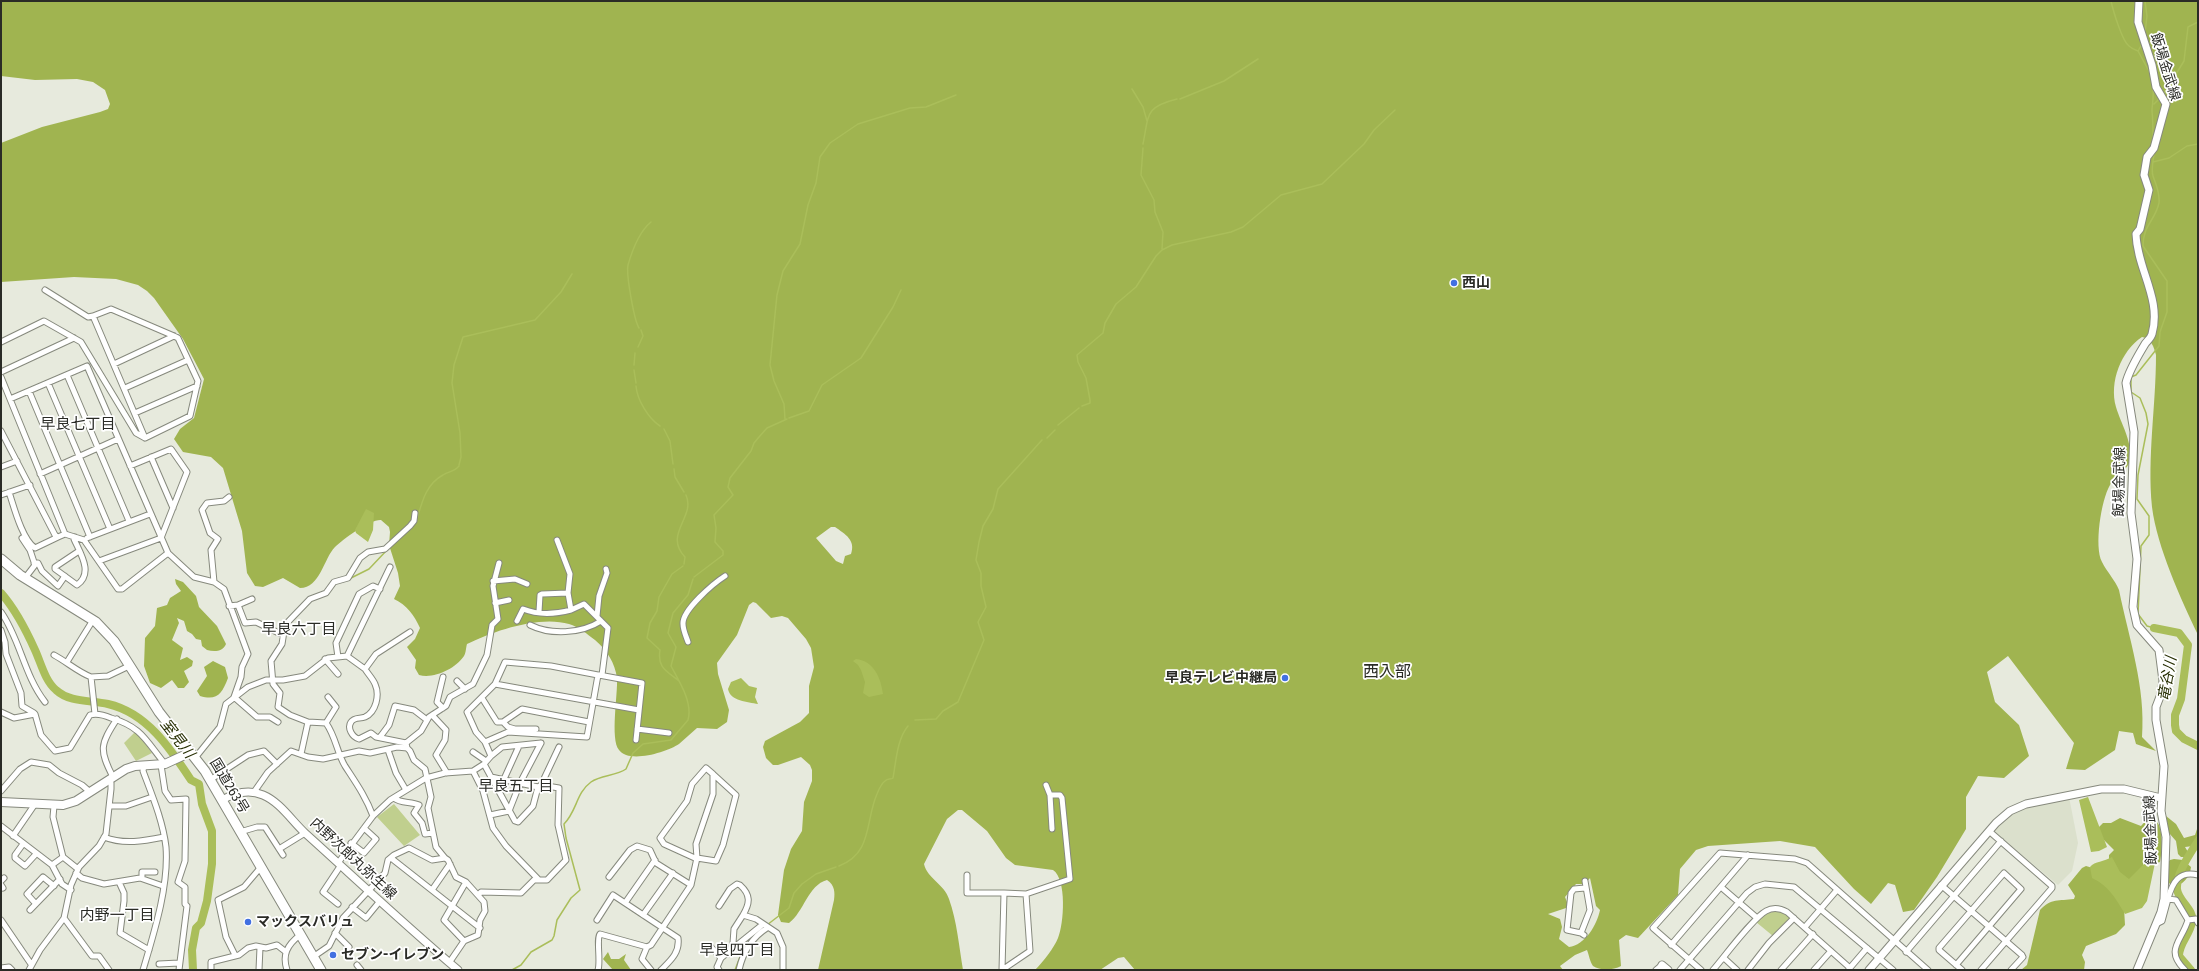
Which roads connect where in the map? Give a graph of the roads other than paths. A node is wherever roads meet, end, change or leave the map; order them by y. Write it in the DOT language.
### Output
graph roads {
  1 [pos="2139,1"];
  2 [pos="45,290"];
  3 [pos="93,316"];
  4 [pos="174,336"];
  5 [pos="74,338"];
  6 [pos="1,342"];
  7 [pos="188,360"];
  8 [pos="93,363"];
  9 [pos="114,364"];
  10 [pos="87,366"];
  11 [pos="1,372"];
  12 [pos="67,375"];
  13 [pos="1,377"];
  14 [pos="48,383"];
  15 [pos="197,386"];
  16 [pos="125,388"];
  17 [pos="29,391"];
  18 [pos="10,399"];
  19 [pos="135,413"];
  20 [pos="1,431"];
  21 [pos="145,438"];
  22 [pos="118,439"];
  23 [pos="98,448"];
  24 [pos="79,456"];
  25 [pos="151,457"];
  26 [pos="17,461"];
  27 [pos="60,465"];
  28 [pos="130,466"];
  29 [pos="1,467"];
  30 [pos="40,474"];
  31 [pos="30,485"];
  32 [pos="8,492"];
  33 [pos="1,495"];
  34 [pos="229,497"];
  35 [pos="173,508"];
  36 [pos="415,513"];
  37 [pos="150,514"];
  38 [pos="129,521"];
  39 [pos="110,529"];
  40 [pos="66,534"];
  41 [pos="75,536"];
  42 [pos="58,537"];
  43 [pos="90,537"];
  44 [pos="22,538"];
  45 [pos="161,538"];
  46 [pos="84,540"];
  47 [pos="557,540"];
  48 [pos="79,552"];
  49 [pos="168,553"];
  50 [pos="1,559"];
  51 [pos="99,561"];
  52 [pos="34,563"];
  53 [pos="499,563"];
  54 [pos="390,567"];
  55 [pos="606,569"];
  56 [pos="65,576"];
  57 [pos="725,576"];
  58 [pos="24,578"];
  59 [pos="214,582"];
  60 [pos="493,582"];
  61 [pos="527,584"];
  62 [pos="380,589"];
  63 [pos="568,593"];
  64 [pos="252,599"];
  65 [pos="509,600"];
  66 [pos="495,602"];
  67 [pos="238,605"];
  68 [pos="229,606"];
  69 [pos="571,610"];
  70 [pos="1,612"];
  71 [pos="539,612"];
  72 [pos="597,616"];
  73 [pos="93,620"];
  74 [pos="518,621"];
  75 [pos="601,621"];
  76 [pos="530,625"];
  77 [pos="1,630"];
  78 [pos="410,632"];
  79 [pos="283,635"];
  80 [pos="688,642"];
  81 [pos="54,655"];
  82 [pos="346,656"];
  83 [pos="338,657"];
  84 [pos="325,659"];
  85 [pos="67,662"];
  86 [pos="129,666"];
  87 [pos="365,668"];
  88 [pos="338,674"];
  89 [pos="600,675"];
  90 [pos="91,677"];
  91 [pos="443,677"];
  92 [pos="273,680"];
  93 [pos="457,681"];
  94 [pos="496,684"];
  95 [pos="465,689"];
  96 [pos="234,697"];
  97 [pos="328,698"];
  98 [pos="482,698"];
  99 [pos="45,702"];
  100 [pos="593,702"];
  101 [pos="443,708"];
  102 [pos="639,710"];
  103 [pos="1,712"];
  104 [pos="35,714"];
  105 [pos="94,714"];
  106 [pos="432,715"];
  107 [pos="117,719"];
  108 [pos="427,720"];
  109 [pos="278,722"];
  110 [pos="308,722"];
  111 [pos="503,722"];
  112 [pos="589,722"];
  113 [pos="326,723"];
  114 [pos="637,729"];
  115 [pos="536,730"];
  116 [pos="669,733"];
  117 [pos="380,737"];
  118 [pos="636,740"];
  119 [pos="485,742"];
  120 [pos="407,745"];
  121 [pos="519,746"];
  122 [pos="559,747"];
  123 [pos="388,750"];
  124 [pos="473,752"];
  125 [pos="301,754"];
  126 [pos="340,754"];
  127 [pos="193,755"];
  128 [pos="491,756"];
  129 [pos="485,763"];
  130 [pos="163,764"];
  131 [pos="276,764"];
  132 [pos="144,765"];
  133 [pos="473,771"];
  134 [pos="447,773"];
  135 [pos="714,774"];
  136 [pos="491,777"];
  137 [pos="111,778"];
  138 [pos="426,778"];
  139 [pos="504,779"];
  140 [pos="210,780"];
  141 [pos="520,782"];
  142 [pos="1046,785"];
  143 [pos="540,786"];
  144 [pos="406,790"];
  145 [pos="1,791"];
  146 [pos="90,792"];
  147 [pos="254,792"];
  148 [pos="1050,795"];
  149 [pos="152,797"];
  150 [pos="394,798"];
  151 [pos="2161,798"];
  152 [pos="222,800"];
  153 [pos="1,802"];
  154 [pos="35,804"];
  155 [pos="54,806"];
  156 [pos="110,806"];
  157 [pos="508,811"];
  158 [pos="490,814"];
  159 [pos="373,816"];
  160 [pos="1,826"];
  161 [pos="364,828"];
  162 [pos="1052,828"];
  163 [pos="1989,831"];
  164 [pos="240,832"];
  165 [pos="304,833"];
  166 [pos="433,833"];
  167 [pos="13,836"];
  168 [pos="104,837"];
  169 [pos="164,837"];
  170 [pos="2000,841"];
  171 [pos="352,843"];
  172 [pos="23,844"];
  173 [pos="279,849"];
  174 [pos="36,854"];
  175 [pos="283,855"];
  176 [pos="1748,855"];
  177 [pos="63,857"];
  178 [pos="391,858"];
  179 [pos="445,858"];
  180 [pos="697,858"];
  181 [pos="655,860"];
  182 [pos="340,864"];
  183 [pos="450,864"];
  184 [pos="52,865"];
  185 [pos="261,867"];
  186 [pos="77,871"];
  187 [pos="155,872"];
  188 [pos="673,873"];
  189 [pos="967,875"];
  190 [pos="2198,875"];
  191 [pos="609,877"];
  192 [pos="142,878"];
  193 [pos="60,879"];
  194 [pos="538,879"];
  195 [pos="1585,881"];
  196 [pos="119,882"];
  197 [pos="466,882"];
  198 [pos="691,885"];
  199 [pos="1942,885"];
  200 [pos="54,886"];
  201 [pos="163,886"];
  202 [pos="1721,887"];
  203 [pos="1585,888"];
  204 [pos="71,890"];
  205 [pos="432,890"];
  206 [pos="1837,890"];
  207 [pos="368,891"];
  208 [pos="1004,893"];
  209 [pos="1026,894"];
  210 [pos="478,895"];
  211 [pos="1954,895"];
  212 [pos="2168,899"];
  213 [pos="380,902"];
  214 [pos="1738,902"];
  215 [pos="625,903"];
  216 [pos="36,904"];
  217 [pos="338,904"];
  218 [pos="352,906"];
  219 [pos="452,906"];
  220 [pos="719,906"];
  221 [pos="1822,908"];
  222 [pos="30,910"];
  223 [pos="1971,910"];
  224 [pos="643,915"];
  225 [pos="743,916"];
  226 [pos="64,918"];
  227 [pos="1757,918"];
  228 [pos="1794,918"];
  229 [pos="1,920"];
  230 [pos="597,920"];
  231 [pos="2188,920"];
  232 [pos="2197,921"];
  233 [pos="2156,924"];
  234 [pos="1989,926"];
  235 [pos="765,927"];
  236 [pos="1805,927"];
  237 [pos="480,928"];
  238 [pos="662,928"];
  239 [pos="335,933"];
  240 [pos="1813,934"];
  241 [pos="300,935"];
  242 [pos="1894,941"];
  243 [pos="2007,941"];
  244 [pos="464,942"];
  245 [pos="1671,944"];
  246 [pos="710,946"];
  247 [pos="260,947"];
  248 [pos="349,947"];
  249 [pos="647,947"];
  250 [pos="1866,948"];
  251 [pos="149,950"];
  252 [pos="1831,951"];
  253 [pos="286,952"];
  254 [pos="1906,952"];
  255 [pos="728,954"];
  256 [pos="235,955"];
  257 [pos="313,957"];
  258 [pos="721,958"];
  259 [pos="1724,958"];
  260 [pos="1879,958"];
  261 [pos="1689,959"];
  262 [pos="179,963"];
  263 [pos="449,963"];
  264 [pos="159,964"];
  265 [pos="1956,964"];
  266 [pos="30,967"];
  267 [pos="1,968"];
  268 [pos="1665,968"];
  269 [pos="1849,969"];
  270 [pos="1891,969"];
  271 [pos="12,970"];
  272 [pos="109,970"];
  273 [pos="143,970"];
  274 [pos="179,970"];
  275 [pos="211,970"];
  276 [pos="259,970"];
  277 [pos="287,970"];
  278 [pos="321,970"];
  279 [pos="458,970"];
  280 [pos="598,970"];
  281 [pos="651,970"];
  282 [pos="661,970"];
  283 [pos="719,970"];
  284 [pos="739,970"];
  285 [pos="783,970"];
  286 [pos="1002,970"];
  287 [pos="1656,970"];
  288 [pos="1680,970"];
  289 [pos="1702,970"];
  290 [pos="1713,970"];
  291 [pos="1737,970"];
  292 [pos="1748,970"];
  293 [pos="1781,970"];
  294 [pos="1814,970"];
  295 [pos="1869,970"];
  296 [pos="1928,970"];
  297 [pos="1962,970"];
  298 [pos="1981,970"];
  299 [pos="2011,970"];
  300 [pos="2137,970"];
  301 [pos="2185,970"];
  1 -- 151 [label="main road, 飯場金武線"];
  2 -- 3 [label="street"];
  3 -- 4 [label="street"];
  3 -- 9 [label="street"];
  4 -- 7 [label="street"];
  4 -- 9 [label="street"];
  5 -- 6 [label="street"];
  5 -- 8 [label="street"];
  5 -- 11 [label="street"];
  7 -- 15 [label="street"];
  7 -- 16 [label="street"];
  8 -- 10 [label="street"];
  8 -- 21 [label="street"];
  9 -- 16 [label="street"];
  10 -- 12 [label="street"];
  10 -- 22 [label="street"];
  12 -- 14 [label="street"];
  12 -- 23 [label="street"];
  13 -- 18 [label="street"];
  14 -- 17 [label="street"];
  14 -- 24 [label="street"];
  15 -- 19 [label="street"];
  15 -- 21 [label="street"];
  16 -- 19 [label="street"];
  17 -- 18 [label="street"];
  17 -- 27 [label="street"];
  18 -- 30 [label="street"];
  19 -- 21 [label="street"];
  20 -- 26 [label="street"];
  22 -- 23 [label="street"];
  22 -- 28 [label="street"];
  23 -- 24 [label="street"];
  23 -- 38 [label="street"];
  24 -- 27 [label="street"];
  24 -- 39 [label="street"];
  25 -- 28 [label="street"];
  25 -- 35 [label="street"];
  25 -- 35 [label="street"];
  26 -- 29 [label="street"];
  26 -- 31 [label="street"];
  27 -- 30 [label="street"];
  27 -- 43 [label="street"];
  28 -- 37 [label="street"];
  30 -- 40 [label="street"];
  31 -- 32 [label="street"];
  31 -- 42 [label="street"];
  32 -- 33 [label="street"];
  32 -- 42 [label="street"];
  34 -- 59 [label="street"];
  35 -- 45 [label="street"];
  36 -- 79 [label="street"];
  37 -- 38 [label="street"];
  37 -- 45 [label="street"];
  38 -- 39 [label="street"];
  39 -- 43 [label="street"];
  40 -- 41 [label="street"];
  40 -- 42 [label="street"];
  41 -- 46 [label="street"];
  41 -- 48 [label="street"];
  43 -- 46 [label="street"];
  44 -- 52 [label="street"];
  45 -- 49 [label="street"];
  45 -- 51 [label="street"];
  46 -- 51 [label="street"];
  47 -- 63 [label="street"];
  48 -- 56 [label="street"];
  48 -- 56 [label="street"];
  49 -- 51 [label="street"];
  49 -- 59 [label="street"];
  50 -- 58 [label="highway, 国道263号"];
  52 -- 56 [label="street"];
  52 -- 58 [label="street"];
  53 -- 60 [label="street"];
  54 -- 62 [label="street"];
  55 -- 72 [label="street"];
  57 -- 80 [label="street"];
  58 -- 73 [label="highway, 国道263号"];
  59 -- 68 [label="street"];
  60 -- 61 [label="street"];
  60 -- 66 [label="street"];
  62 -- 82 [label="street"];
  62 -- 83 [label="street"];
  63 -- 69 [label="street"];
  63 -- 71 [label="street"];
  64 -- 67 [label="street"];
  65 -- 66 [label="street"];
  66 -- 95 [label="street"];
  67 -- 68 [label="street"];
  67 -- 79 [label="street"];
  68 -- 96 [label="street"];
  69 -- 71 [label="street"];
  69 -- 72 [label="street"];
  70 -- 99 [label="street"];
  71 -- 74 [label="street"];
  72 -- 75 [label="street"];
  73 -- 85 [label="street"];
  73 -- 86 [label="highway, 国道263号"];
  75 -- 76 [label="street"];
  75 -- 89 [label="street"];
  77 -- 104 [label="street"];
  78 -- 87 [label="street"];
  79 -- 92 [label="street"];
  81 -- 85 [label="street"];
  82 -- 83 [label="street"];
  82 -- 87 [label="street"];
  83 -- 84 [label="street"];
  84 -- 88 [label="street"];
  84 -- 92 [label="street"];
  85 -- 90 [label="street"];
  86 -- 90 [label="street"];
  86 -- 127 [label="highway, 国道263号"];
  87 -- 117 [label="street"];
  89 -- 94 [label="street"];
  89 -- 100 [label="street"];
  89 -- 102 [label="street"];
  90 -- 105 [label="street"];
  91 -- 101 [label="street"];
  92 -- 96 [label="street"];
  92 -- 110 [label="street"];
  93 -- 95 [label="street"];
  94 -- 98 [label="street"];
  94 -- 100 [label="street"];
  95 -- 101 [label="street"];
  96 -- 109 [label="street"];
  96 -- 127 [label="street"];
  97 -- 113 [label="street"];
  98 -- 111 [label="street"];
  98 -- 119 [label="street"];
  100 -- 102 [label="street"];
  100 -- 112 [label="street"];
  101 -- 106 [label="street"];
  102 -- 114 [label="street"];
  103 -- 104 [label="street"];
  104 -- 105 [label="street"];
  105 -- 107 [label="street"];
  106 -- 108 [label="street"];
  106 -- 134 [label="street"];
  107 -- 130 [label="street"];
  107 -- 137 [label="street"];
  108 -- 117 [label="street"];
  108 -- 120 [label="street"];
  110 -- 113 [label="street"];
  110 -- 125 [label="street"];
  111 -- 112 [label="street"];
  111 -- 115 [label="street"];
  112 -- 119 [label="street"];
  113 -- 126 [label="street"];
  114 -- 116 [label="street"];
  114 -- 118 [label="street"];
  117 -- 120 [label="street"];
  119 -- 128 [label="street"];
  120 -- 123 [label="street"];
  120 -- 138 [label="street"];
  121 -- 128 [label="street"];
  121 -- 139 [label="street"];
  121 -- 141 [label="street"];
  122 -- 143 [label="street"];
  123 -- 126 [label="street"];
  123 -- 144 [label="street"];
  124 -- 129 [label="street"];
  125 -- 126 [label="street"];
  125 -- 131 [label="street"];
  126 -- 159 [label="street"];
  127 -- 130 [label="main road"];
  127 -- 140 [label="highway, 国道263号"];
  128 -- 129 [label="street"];
  129 -- 133 [label="street"];
  129 -- 136 [label="street"];
  130 -- 132 [label="main road"];
  130 -- 262 [label="street"];
  131 -- 140 [label="street"];
  131 -- 147 [label="street"];
  132 -- 137 [label="main road"];
  132 -- 149 [label="street"];
  133 -- 134 [label="street"];
  133 -- 158 [label="street"];
  134 -- 138 [label="street"];
  135 -- 180 [label="street"];
  135 -- 180 [label="street"];
  135 -- 180 [label="street"];
  136 -- 139 [label="street"];
  136 -- 157 [label="street"];
  137 -- 146 [label="main road"];
  137 -- 156 [label="street"];
  138 -- 144 [label="street"];
  138 -- 166 [label="street"];
  139 -- 141 [label="street"];
  140 -- 152 [label="highway, 国道263号"];
  141 -- 143 [label="street"];
  141 -- 157 [label="street"];
  142 -- 148 [label="street"];
  143 -- 157 [label="street"];
  143 -- 194 [label="street"];
  144 -- 150 [label="street"];
  145 -- 146 [label="street"];
  146 -- 155 [label="main road"];
  147 -- 152 [label="main road"];
  147 -- 165 [label="main road, 内野次郎丸弥生線"];
  148 -- 162 [label="street"];
  148 -- 209 [label="street"];
  149 -- 156 [label="street"];
  149 -- 169 [label="street"];
  150 -- 159 [label="street"];
  150 -- 166 [label="street"];
  151 -- 163 [label="main road"];
  151 -- 233 [label="main road, 飯場金武線"];
  152 -- 164 [label="highway, 国道263号"];
  153 -- 154 [label="main road"];
  154 -- 155 [label="main road"];
  154 -- 167 [label="street"];
  155 -- 177 [label="street"];
  156 -- 168 [label="street"];
  157 -- 158 [label="street"];
  158 -- 194 [label="street"];
  159 -- 161 [label="street"];
  160 -- 167 [label="street"];
  161 -- 171 [label="street"];
  161 -- 171 [label="street"];
  163 -- 170 [label="street"];
  163 -- 199 [label="main road"];
  164 -- 173 [label="street"];
  164 -- 185 [label="highway, 国道263号"];
  165 -- 173 [label="street"];
  165 -- 182 [label="main road, 内野次郎丸弥生線"];
  166 -- 179 [label="street"];
  167 -- 172 [label="street"];
  168 -- 169 [label="street"];
  168 -- 186 [label="street"];
  169 -- 201 [label="street"];
  170 -- 211 [label="street"];
  170 -- 243 [label="street"];
  171 -- 182 [label="street"];
  172 -- 174 [label="street"];
  172 -- 174 [label="street"];
  173 -- 175 [label="street"];
  174 -- 184 [label="street"];
  176 -- 202 [label="street"];
  176 -- 206 [label="street"];
  176 -- 245 [label="street"];
  177 -- 184 [label="street"];
  177 -- 186 [label="street"];
  178 -- 179 [label="street"];
  178 -- 205 [label="street"];
  178 -- 207 [label="street"];
  179 -- 183 [label="street"];
  180 -- 198 [label="street"];
  181 -- 188 [label="street"];
  181 -- 191 [label="street"];
  181 -- 215 [label="street"];
  182 -- 207 [label="main road, 内野次郎丸弥生線"];
  182 -- 217 [label="street"];
  183 -- 197 [label="street"];
  183 -- 205 [label="street"];
  184 -- 193 [label="street"];
  185 -- 241 [label="highway, 国道263号"];
  185 -- 256 [label="street"];
  186 -- 196 [label="street"];
  186 -- 204 [label="street"];
  187 -- 192 [label="street"];
  188 -- 198 [label="street"];
  188 -- 224 [label="street"];
  189 -- 208 [label="street"];
  190 -- 212 [label="street"];
  192 -- 196 [label="street"];
  192 -- 201 [label="street"];
  193 -- 200 [label="street"];
  193 -- 204 [label="street"];
  194 -- 210 [label="street"];
  195 -- 203 [label="street"];
  196 -- 251 [label="street"];
  197 -- 210 [label="street"];
  197 -- 219 [label="street"];
  198 -- 238 [label="street"];
  199 -- 211 [label="street"];
  199 -- 242 [label="main road"];
  200 -- 216 [label="street"];
  200 -- 216 [label="street"];
  201 -- 251 [label="street"];
  202 -- 214 [label="street"];
  202 -- 245 [label="street"];
  203 -- 203 [label="street"];
  204 -- 226 [label="street"];
  205 -- 219 [label="street"];
  206 -- 221 [label="street"];
  206 -- 242 [label="street"];
  207 -- 213 [label="main road, 内野次郎丸弥生線"];
  207 -- 218 [label="street"];
  208 -- 209 [label="street"];
  208 -- 286 [label="street"];
  209 -- 286 [label="street"];
  210 -- 237 [label="street"];
  211 -- 223 [label="street"];
  211 -- 254 [label="street"];
  212 -- 231 [label="street"];
  212 -- 233 [label="street"];
  213 -- 218 [label="street"];
  213 -- 263 [label="main road, 内野次郎丸弥生線"];
  214 -- 221 [label="street"];
  214 -- 227 [label="street"];
  214 -- 261 [label="street"];
  215 -- 224 [label="street"];
  215 -- 230 [label="street"];
  216 -- 222 [label="street"];
  218 -- 239 [label="street"];
  219 -- 237 [label="street"];
  219 -- 244 [label="street"];
  220 -- 225 [label="street"];
  221 -- 236 [label="street"];
  221 -- 250 [label="street"];
  223 -- 234 [label="street"];
  223 -- 234 [label="street"];
  223 -- 265 [label="street"];
  224 -- 238 [label="street"];
  225 -- 235 [label="street"];
  225 -- 255 [label="street"];
  226 -- 266 [label="street"];
  226 -- 272 [label="street"];
  227 -- 228 [label="street"];
  227 -- 259 [label="street"];
  228 -- 236 [label="street"];
  228 -- 292 [label="street"];
  229 -- 266 [label="street"];
  231 -- 232 [label="street"];
  231 -- 301 [label="street"];
  233 -- 300 [label="main road, 飯場金武線"];
  234 -- 243 [label="street"];
  234 -- 265 [label="street"];
  235 -- 255 [label="street"];
  235 -- 284 [label="street"];
  235 -- 285 [label="street"];
  236 -- 240 [label="street"];
  237 -- 244 [label="street"];
  238 -- 249 [label="street"];
  238 -- 282 [label="street"];
  239 -- 248 [label="street"];
  239 -- 257 [label="street"];
  240 -- 252 [label="street"];
  240 -- 293 [label="street"];
  241 -- 253 [label="street"];
  241 -- 257 [label="highway, 国道263号"];
  242 -- 254 [label="street"];
  242 -- 260 [label="main road"];
  243 -- 298 [label="street"];
  243 -- 299 [label="street"];
  244 -- 263 [label="street"];
  245 -- 261 [label="street"];
  246 -- 258 [label="street"];
  247 -- 253 [label="street"];
  247 -- 256 [label="street"];
  247 -- 276 [label="street"];
  249 -- 280 [label="street"];
  249 -- 281 [label="street"];
  250 -- 260 [label="street"];
  250 -- 269 [label="street"];
  251 -- 273 [label="street"];
  252 -- 269 [label="street"];
  252 -- 294 [label="street"];
  253 -- 277 [label="street"];
  254 -- 296 [label="street"];
  255 -- 258 [label="street"];
  256 -- 275 [label="street"];
  257 -- 278 [label="highway, 国道263号"];
  258 -- 283 [label="street"];
  259 -- 290 [label="street"];
  259 -- 291 [label="street"];
  260 -- 270 [label="street"];
  260 -- 295 [label="main road"];
  261 -- 288 [label="street"];
  261 -- 289 [label="street"];
  262 -- 264 [label="street"];
  262 -- 274 [label="street"];
  263 -- 279 [label="main road, 内野次郎丸弥生線"];
  265 -- 297 [label="street"];
  267 -- 271 [label="street"];
  268 -- 287 [label="street"];
}
